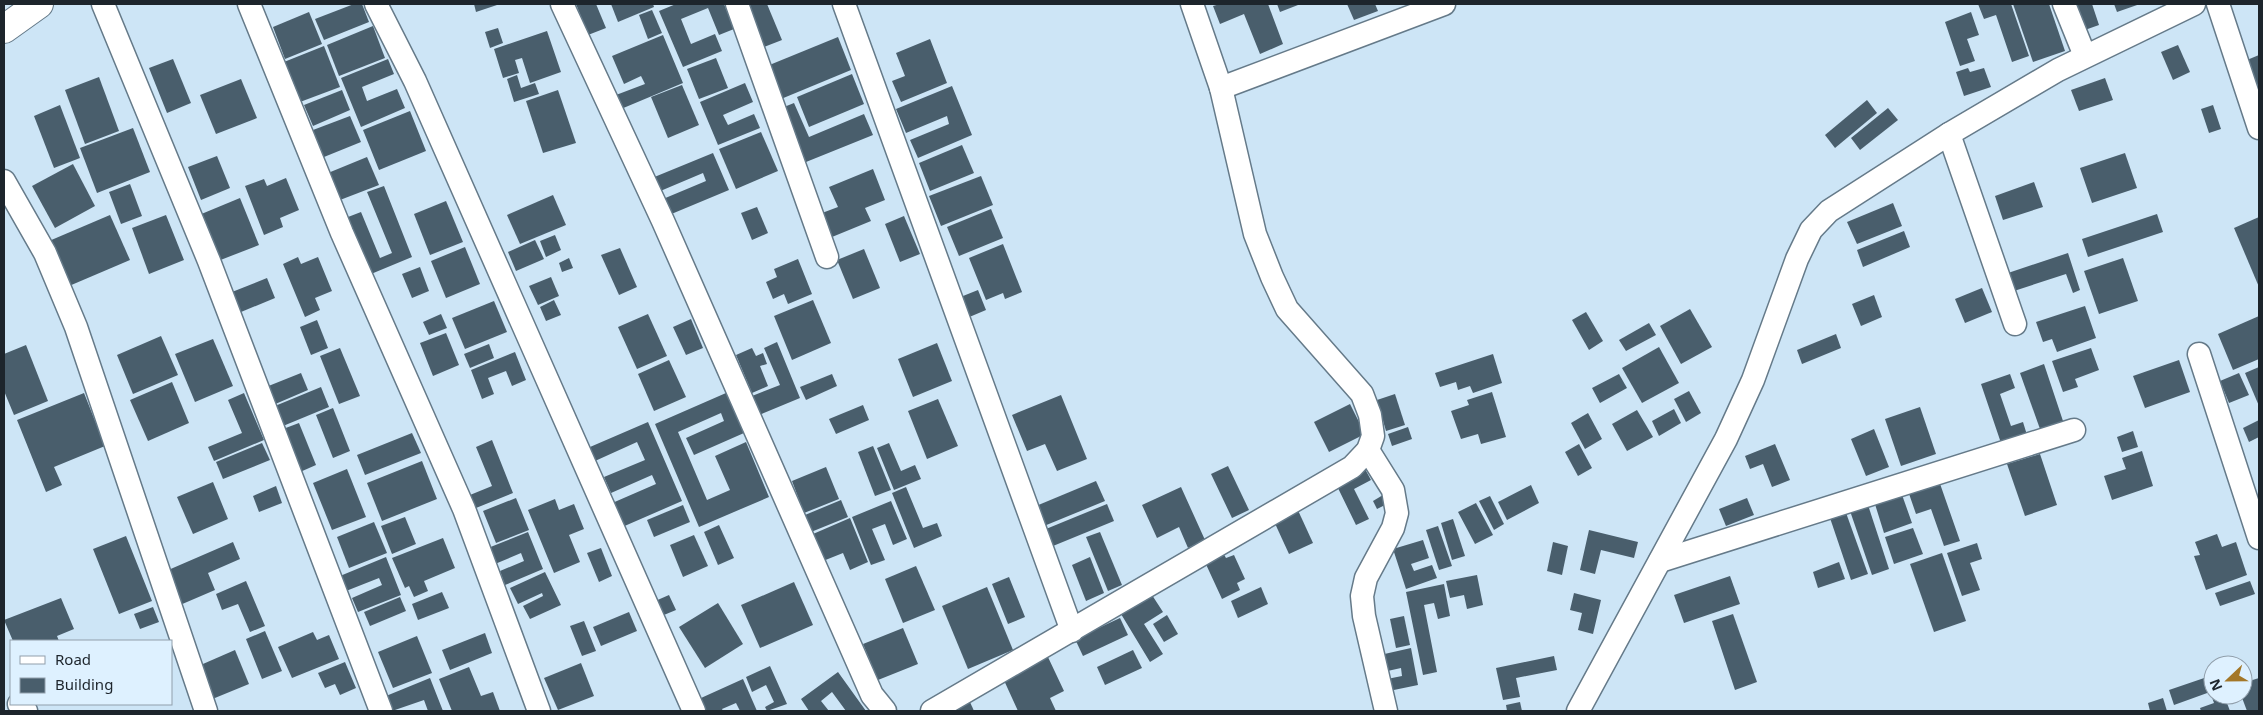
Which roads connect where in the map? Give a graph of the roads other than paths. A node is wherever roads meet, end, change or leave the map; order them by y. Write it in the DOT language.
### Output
graph roads {
  1 [pos="39,4"];
  2 [pos="103,4"];
  3 [pos="248,4"];
  4 [pos="376,4"];
  5 [pos="562,4"];
  6 [pos="737,4"];
  7 [pos="844,4"];
  8 [pos="1192,4"];
  9 [pos="1444,4"];
  10 [pos="2064,4"];
  11 [pos="2194,4"];
  12 [pos="2218,4"];
  13 [pos="4,29"];
  14 [pos="2084,56"];
  15 [pos="1222,88"];
  16 [pos="2259,128"];
  17 [pos="1949,134"];
  18 [pos="4,181"];
  19 [pos="827,257"];
  20 [pos="2015,324"];
  21 [pos="2199,354"];
  22 [pos="2074,430"];
  23 [pos="1368,450"];
  24 [pos="2259,538"];
  25 [pos="1660,561"];
  26 [pos="1072,631"];
  27 [pos="206,711"];
  28 [pos="381,711"];
  29 [pos="539,711"];
  30 [pos="694,711"];
  31 [pos="885,711"];
  32 [pos="932,711"];
  33 [pos="1386,711"];
  34 [pos="1578,711"];
  1 -- 13 [label="street"];
  2 -- 28 [label="street"];
  3 -- 29 [label="street"];
  4 -- 30 [label="street"];
  5 -- 31 [label="street"];
  6 -- 19 [label="street"];
  7 -- 26 [label="street"];
  8 -- 15 [label="street"];
  9 -- 15 [label="street"];
  10 -- 14 [label="street"];
  11 -- 14 [label="street"];
  12 -- 16 [label="street"];
  14 -- 17 [label="street"];
  15 -- 23 [label="street"];
  17 -- 20 [label="street"];
  17 -- 25 [label="street"];
  18 -- 27 [label="street"];
  21 -- 24 [label="street"];
  22 -- 25 [label="street"];
  23 -- 26 [label="street"];
  23 -- 33 [label="street"];
  25 -- 34 [label="street"];
  26 -- 32 [label="street"];
}
